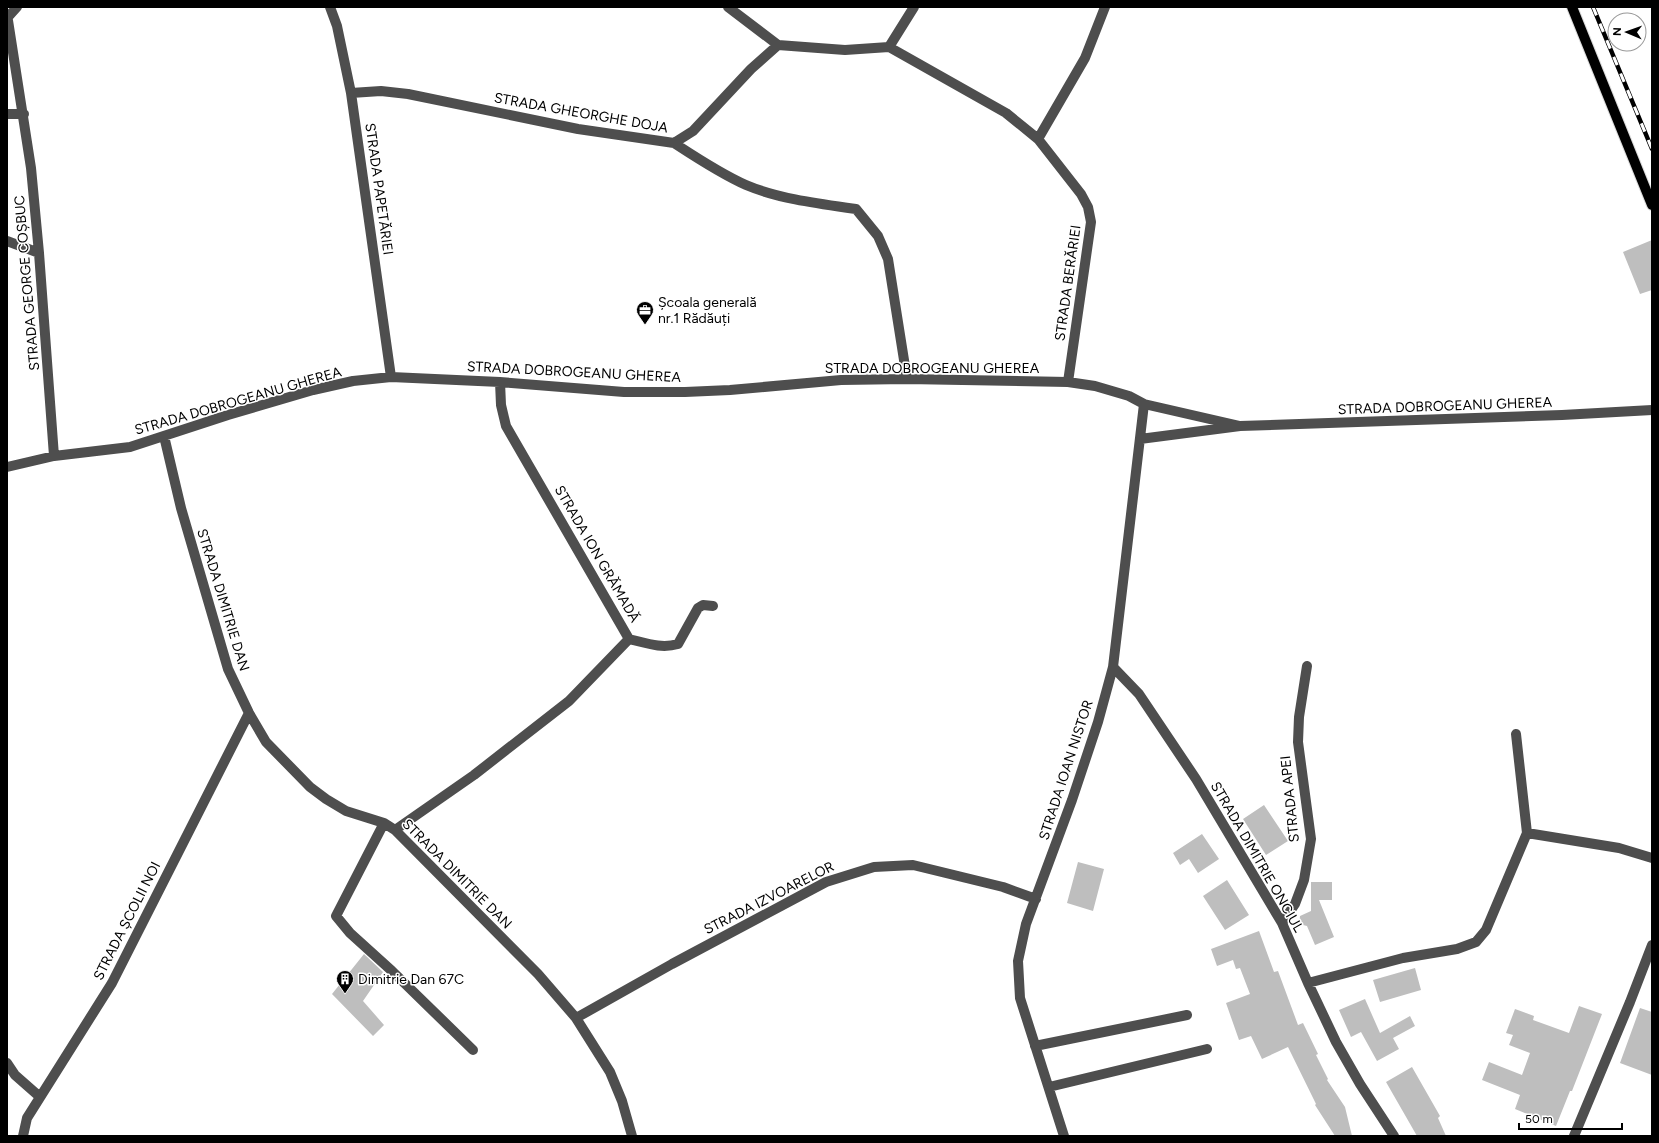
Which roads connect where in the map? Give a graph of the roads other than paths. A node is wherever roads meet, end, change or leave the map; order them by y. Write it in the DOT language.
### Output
graph roads {
  1 [pos="17,7"];
  2 [pos="330,7"];
  3 [pos="728,7"];
  4 [pos="914,7"];
  5 [pos="1106,7"];
  6 [pos="1572,7"];
  7 [pos="8,15"];
  8 [pos="778,45"];
  9 [pos="889,47"];
  10 [pos="351,93"];
  11 [pos="7,114"];
  12 [pos="24,114"];
  13 [pos="1038,139"];
  14 [pos="674,143"];
  15 [pos="1652,205"];
  16 [pos="7,241"];
  17 [pos="39,253"];
  18 [pos="391,377"];
  19 [pos="907,379"];
  20 [pos="500,382"];
  21 [pos="1068,382"];
  22 [pos="1144,404"];
  23 [pos="1652,410"];
  24 [pos="1240,426"];
  25 [pos="164,436"];
  26 [pos="1140,439"];
  27 [pos="54,456"];
  28 [pos="7,467"];
  29 [pos="713,606"];
  30 [pos="630,639"];
  31 [pos="1307,666"];
  32 [pos="1113,667"];
  33 [pos="249,713"];
  34 [pos="1516,734"];
  35 [pos="384,823"];
  36 [pos="395,830"];
  37 [pos="1527,833"];
  38 [pos="1652,858"];
  39 [pos="1036,899"];
  40 [pos="1282,923"];
  41 [pos="1652,945"];
  42 [pos="1308,984"];
  43 [pos="1187,1015"];
  44 [pos="576,1018"];
  45 [pos="1035,1046"];
  46 [pos="1207,1049"];
  47 [pos="473,1050"];
  48 [pos="7,1063"];
  49 [pos="1049,1087"];
  50 [pos="40,1097"];
  51 [pos="23,1136"];
  52 [pos="632,1136"];
  53 [pos="1064,1136"];
  54 [pos="1394,1136"];
  55 [pos="1574,1136"];
  1 -- 7 [label="street"];
  2 -- 10 [label="street, STRADA PAPETĂRIEI"];
  3 -- 8 [label="street"];
  4 -- 9 [label="street"];
  5 -- 13 [label="street"];
  6 -- 15 [label="main road"];
  7 -- 12 [label="street, STRADA GEORGE COȘBUC"];
  8 -- 9 [label="street"];
  8 -- 14 [label="street, STRADA GHEORGHE DOJA"];
  9 -- 13 [label="street, STRADA BERĂRIEI"];
  10 -- 14 [label="street, STRADA GHEORGHE DOJA"];
  10 -- 18 [label="street, STRADA PAPETĂRIEI"];
  11 -- 12 [label="street"];
  12 -- 17 [label="street, STRADA GEORGE COȘBUC"];
  13 -- 21 [label="street, STRADA BERĂRIEI"];
  14 -- 19 [label="street"];
  16 -- 17 [label="street"];
  17 -- 27 [label="street, STRADA GEORGE COȘBUC"];
  18 -- 20 [label="street, STRADA DOBROGEANU GHEREA"];
  18 -- 25 [label="street, STRADA DOBROGEANU GHEREA"];
  19 -- 20 [label="street, STRADA DOBROGEANU GHEREA"];
  19 -- 21 [label="street, STRADA DOBROGEANU GHEREA"];
  20 -- 30 [label="street, STRADA ION GRĂMADĂ"];
  21 -- 22 [label="street, STRADA DOBROGEANU GHEREA"];
  22 -- 24 [label="street, STRADA DOBROGEANU GHEREA"];
  22 -- 26 [label="street, STRADA IOAN NISTOR"];
  23 -- 24 [label="street, STRADA DOBROGEANU GHEREA"];
  24 -- 26 [label="street, STRADA DOBROGEANU GHEREA"];
  25 -- 27 [label="street, STRADA DOBROGEANU GHEREA"];
  25 -- 33 [label="street, STRADA DIMITRIE DAN"];
  26 -- 32 [label="street, STRADA IOAN NISTOR"];
  27 -- 28 [label="street, STRADA DOBROGEANU GHEREA"];
  29 -- 30 [label="street"];
  30 -- 36 [label="street, STRADA ION GRĂMADĂ"];
  31 -- 40 [label="street, STRADA APEI"];
  32 -- 39 [label="street, STRADA IOAN NISTOR"];
  32 -- 40 [label="street, STRADA DIMITRIE ONCIUL"];
  33 -- 35 [label="street, STRADA DIMITRIE DAN"];
  33 -- 50 [label="street, STRADA ȘCOLII NOI"];
  34 -- 37 [label="street"];
  35 -- 36 [label="street, STRADA DIMITRIE DAN"];
  35 -- 47 [label="street"];
  36 -- 44 [label="street, STRADA DIMITRIE DAN"];
  37 -- 38 [label="street"];
  37 -- 42 [label="street"];
  39 -- 44 [label="street, STRADA IZVOARELOR"];
  39 -- 45 [label="street, STRADA IOAN NISTOR"];
  40 -- 42 [label="street, STRADA DIMITRIE ONCIUL"];
  41 -- 55 [label="street"];
  42 -- 54 [label="street, STRADA DIMITRIE ONCIUL"];
  43 -- 45 [label="street"];
  44 -- 52 [label="street, STRADA DIMITRIE DAN"];
  45 -- 49 [label="street, STRADA IOAN NISTOR"];
  46 -- 49 [label="street"];
  48 -- 50 [label="street"];
  49 -- 53 [label="street, STRADA IOAN NISTOR"];
  50 -- 51 [label="street, STRADA ȘCOLII NOI"];
}
